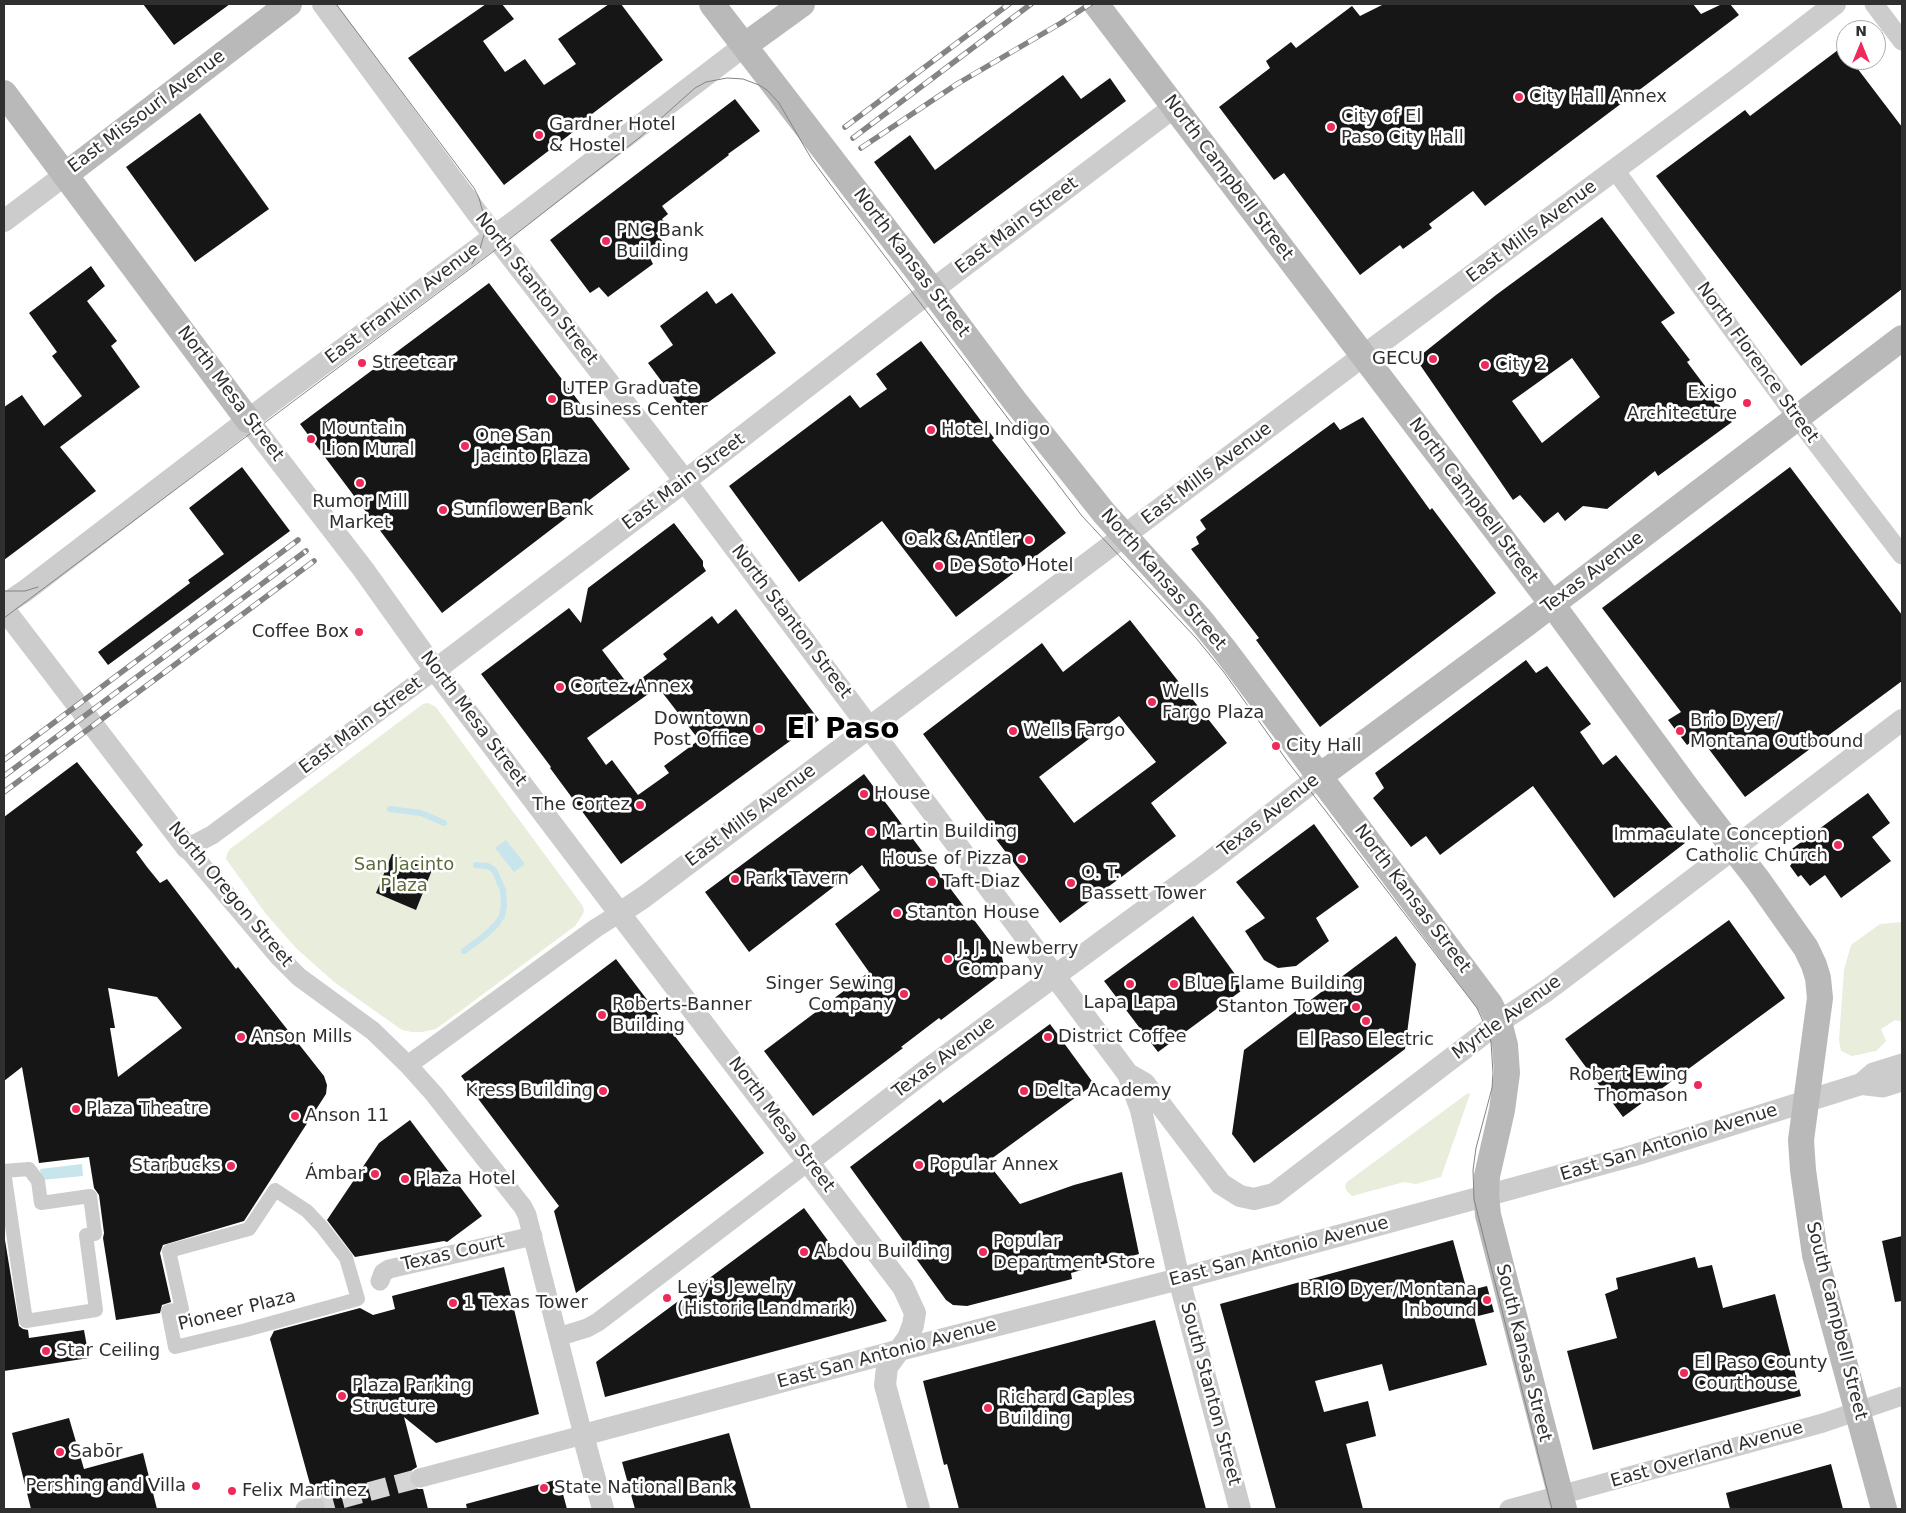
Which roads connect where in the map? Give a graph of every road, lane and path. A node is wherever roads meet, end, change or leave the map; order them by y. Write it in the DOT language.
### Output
graph roads {
  1 [pos="289,4"];
  2 [pos="322,4"];
  3 [pos="712,4"];
  4 [pos="802,4"];
  5 [pos="1834,4"];
  6 [pos="1874,4"];
  7 [pos="1101,10"];
  8 [pos="1902,41"];
  9 [pos="744,46"];
  10 [pos="4,93"];
  11 [pos="1174,107"];
  12 [pos="1615,170"];
  13 [pos="65,174"];
  14 [pos="4,221"];
  15 [pos="494,236"];
  16 [pos="932,291"];
  17 [pos="1902,338"];
  18 [pos="1363,356"];
  19 [pos="1797,418"];
  20 [pos="248,420"];
  21 [pos="685,481"];
  22 [pos="1125,536"];
  23 [pos="1902,555"];
  24 [pos="1552,604"];
  25 [pos="4,607"];
  26 [pos="435,670"];
  27 [pos="1902,720"];
  28 [pos="869,727"];
  29 [pos="1320,776"];
  30 [pos="187,848"];
  31 [pos="1734,849"];
  32 [pos="620,913"];
  33 [pos="1056,976"];
  34 [pos="1498,1022"];
  35 [pos="1902,1063"];
  36 [pos="408,1065"];
  37 [pos="1128,1074"];
  38 [pos="1902,1082"];
  39 [pos="1858,1085"];
  40 [pos="1806,1101"];
  41 [pos="809,1161"];
  42 [pos="4,1171"];
  43 [pos="1486,1195"];
  44 [pos="533,1236"];
  45 [pos="1179,1279"];
  46 [pos="380,1281"];
  47 [pos="354,1284"];
  48 [pos="558,1337"];
  49 [pos="900,1350"];
  50 [pos="1902,1396"];
  51 [pos="1857,1410"];
  52 [pos="583,1435"];
  53 [pos="420,1478"];
  54 [pos="1562,1503"];
  55 [pos="603,1509"];
  56 [pos="920,1509"];
  57 [pos="1240,1509"];
  58 [pos="1509,1509"];
  59 [pos="1884,1509"];
  1 -- 13 [label="main road, East Missouri Avenue"];
  2 -- 15 [label="street, North Stanton Street"];
  3 -- 9 [label="main road, North Kansas Street"];
  4 -- 9 [label="main road, East Franklin Avenue"];
  5 -- 12 [label="street, East Mills Avenue"];
  6 -- 8 [label="street"];
  7 -- 11 [label="main road, North Campbell Street"];
  9 -- 15 [label="street, East Franklin Avenue"];
  9 -- 16 [label="main road, North Kansas Street"];
  10 -- 13 [label="main road, North Mesa Street"];
  11 -- 16 [label="street, East Main Street"];
  11 -- 18 [label="main road, North Campbell Street"];
  12 -- 18 [label="street, East Mills Avenue"];
  12 -- 19 [label="street, North Florence Street"];
  13 -- 14 [label="street, East Missouri Avenue"];
  13 -- 20 [label="main road, North Mesa Street"];
  15 -- 20 [label="street, East Franklin Avenue"];
  15 -- 21 [label="street, North Stanton Street"];
  16 -- 21 [label="street, East Main Street"];
  16 -- 22 [label="main road, North Kansas Street"];
  17 -- 19 [label="main road, Texas Avenue"];
  18 -- 22 [label="street, East Mills Avenue"];
  18 -- 24 [label="main road, North Campbell Street"];
  19 -- 23 [label="street, North Florence Street"];
  19 -- 24 [label="main road, Texas Avenue"];
  20 -- 25 [label="street, East Franklin Avenue"];
  20 -- 26 [label="street, North Mesa Street"];
  21 -- 26 [label="street, East Main Street"];
  21 -- 28 [label="street, North Stanton Street"];
  22 -- 28 [label="street, East Mills Avenue"];
  22 -- 29 [label="main road, North Kansas Street"];
  24 -- 29 [label="main road, Texas Avenue"];
  24 -- 31 [label="main road, North Campbell Street"];
  25 -- 30 [label="street, North Oregon Street"];
  26 -- 30 [label="street, East Main Street"];
  26 -- 32 [label="street, North Mesa Street"];
  27 -- 31 [label="street, Myrtle Avenue"];
  28 -- 32 [label="street, East Mills Avenue"];
  28 -- 33 [label="street, North Stanton Street"];
  29 -- 33 [label="street, Texas Avenue"];
  29 -- 34 [label="main road, North Kansas Street"];
  30 -- 36 [label="street, North Oregon Street"];
  31 -- 34 [label="street, Myrtle Avenue"];
  31 -- 40 [label="main road, North Campbell Street"];
  32 -- 36 [label="street, East Mills Avenue"];
  32 -- 41 [label="street, North Mesa Street"];
  33 -- 37 [label="street, North Stanton Street"];
  33 -- 41 [label="street, Texas Avenue"];
  34 -- 37 [label="street, Myrtle Avenue"];
  34 -- 43 [label="main road, North Kansas Street"];
  35 -- 39 [label="street"];
  36 -- 44 [label="street, North Oregon Street"];
  37 -- 45 [label="street, North Stanton Street"];
  38 -- 39 [label="street, East San Antonio Avenue"];
  39 -- 40 [label="street, East San Antonio Avenue"];
  40 -- 43 [label="street, East San Antonio Avenue"];
  40 -- 51 [label="main road, South Campbell Street"];
  41 -- 48 [label="street, Texas Avenue"];
  41 -- 49 [label="street, North Mesa Street"];
  42 -- 42 [label="street"];
  43 -- 45 [label="street, East San Antonio Avenue"];
  43 -- 54 [label="main road, South Kansas Street"];
  44 -- 46 [label="street, Texas Court"];
  44 -- 48 [label="street, North Oregon Street"];
  45 -- 49 [label="street, East San Antonio Avenue"];
  45 -- 57 [label="street, South Stanton Street"];
  47 -- 47 [label="street, Pioneer Plaza"];
  48 -- 52 [label="street, North Oregon Street"];
  49 -- 52 [label="street, East San Antonio Avenue"];
  49 -- 56 [label="street, North Mesa Street"];
  50 -- 51 [label="street, East Overland Avenue"];
  51 -- 54 [label="street, East Overland Avenue"];
  51 -- 59 [label="main road, South Campbell Street"];
  52 -- 53 [label="street, East San Antonio Avenue"];
  52 -- 55 [label="street"];
  54 -- 58 [label="street, East Overland Avenue"];
}
